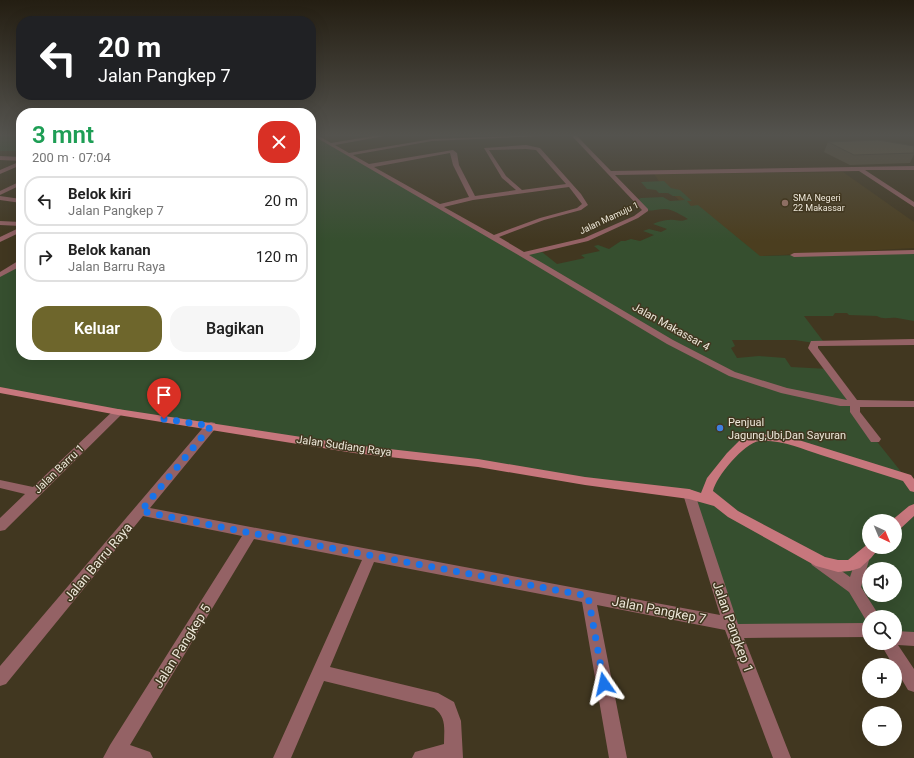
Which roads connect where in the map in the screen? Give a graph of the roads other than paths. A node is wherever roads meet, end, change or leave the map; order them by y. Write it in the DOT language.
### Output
graph roads {
  1 [pos="376,170"];
  2 [pos="459,170"];
  3 [pos="500,170"];
  4 [pos="556,170"];
  5 [pos="608,170"];
  6 [pos="830,170"];
  7 [pos="861,170"];
  8 [pos="611,173"];
  9 [pos="16,185"];
  10 [pos="569,185"];
  11 [pos="521,192"];
  12 [pos="0,193"];
  13 [pos="0,198"];
  14 [pos="473,198"];
  15 [pos="16,200"];
  16 [pos="914,205"];
  17 [pos="438,206"];
  18 [pos="0,222"];
  19 [pos="16,224"];
  20 [pos="16,232"];
  21 [pos="494,237"];
  22 [pos="0,240"];
  23 [pos="914,252"];
  24 [pos="523,254"];
  25 [pos="794,255"];
  26 [pos="16,266"];
  27 [pos="0,275"];
  28 [pos="914,342"];
  29 [pos="0,390"];
  30 [pos="855,404"];
  31 [pos="914,404"];
  32 [pos="118,412"];
  33 [pos="211,426"];
  34 [pos="875,439"];
  35 [pos="912,481"];
  36 [pos="0,484"];
  37 [pos="708,484"];
  38 [pos="35,492"];
  39 [pos="688,494"];
  40 [pos="717,502"];
  41 [pos="914,509"];
  42 [pos="141,511"];
  43 [pos="902,520"];
  44 [pos="0,526"];
  45 [pos="251,533"];
  46 [pos="866,554"];
  47 [pos="370,556"];
  48 [pos="811,557"];
  49 [pos="863,557"];
  50 [pos="854,588"];
  51 [pos="588,596"];
  52 [pos="868,610"];
  53 [pos="732,627"];
  54 [pos="862,630"];
  55 [pos="902,638"];
  56 [pos="914,639"];
  57 [pos="892,650"];
  58 [pos="320,672"];
  59 [pos="0,678"];
  60 [pos="914,684"];
  61 [pos="114,754"];
  62 [pos="454,754"];
  63 [pos="144,758"];
  64 [pos="282,758"];
  65 [pos="421,758"];
  66 [pos="618,758"];
  67 [pos="782,758"];
  1 -- 17 [label="street, Jalan Makassar 4"];
  2 -- 14 [label="street"];
  3 -- 11 [label="street"];
  4 -- 10 [label="street"];
  5 -- 8 [label="street, Jalan Mamuju 1"];
  6 -- 8 [label="street"];
  7 -- 16 [label="street"];
  8 -- 24 [label="street, Jalan Mamuju 1"];
  9 -- 12 [label="street"];
  10 -- 11 [label="street"];
  10 -- 21 [label="street"];
  11 -- 14 [label="street"];
  13 -- 15 [label="street"];
  14 -- 17 [label="street"];
  17 -- 21 [label="street, Jalan Makassar 4"];
  18 -- 19 [label="street"];
  20 -- 22 [label="street"];
  21 -- 24 [label="street, Jalan Makassar 4"];
  23 -- 25 [label="street"];
  24 -- 30 [label="street, Jalan Makassar 4"];
  26 -- 27 [label="street"];
  28 -- 30 [label="street"];
  29 -- 32 [label="street, Jalan Sudiang Raya"];
  30 -- 31 [label="street, Jalan Makassar 4"];
  30 -- 34 [label="street"];
  32 -- 33 [label="street, Jalan Sudiang Raya"];
  32 -- 38 [label="street, Jalan Barru 1"];
  33 -- 39 [label="street, Jalan Sudiang Raya"];
  33 -- 42 [label="street, Jalan Barru Raya"];
  35 -- 37 [label="street"];
  36 -- 38 [label="street"];
  37 -- 39 [label="street"];
  37 -- 40 [label="street"];
  38 -- 44 [label="street, Jalan Barru 1"];
  39 -- 40 [label="street, Jalan Sudiang Raya"];
  39 -- 53 [label="street, Jalan Pangkep 1"];
  40 -- 48 [label="street"];
  41 -- 43 [label="street"];
  42 -- 45 [label="street, Jalan Pangkep 7"];
  42 -- 59 [label="street, Jalan Barru Raya"];
  45 -- 47 [label="street, Jalan Pangkep 7"];
  45 -- 61 [label="street, Jalan Pangkep 5"];
  46 -- 49 [label="street"];
  47 -- 51 [label="street, Jalan Pangkep 7"];
  47 -- 58 [label="street"];
  48 -- 49 [label="street"];
  48 -- 50 [label="street"];
  49 -- 50 [label="street"];
  50 -- 52 [label="street"];
  51 -- 53 [label="street, Jalan Pangkep 7"];
  51 -- 66 [label="street"];
  53 -- 54 [label="street, Jalan Pangkep 7"];
  53 -- 67 [label="street, Jalan Pangkep 1"];
  55 -- 56 [label="street"];
  57 -- 60 [label="street"];
  58 -- 62 [label="street"];
  58 -- 64 [label="street"];
  61 -- 63 [label="street"];
  62 -- 65 [label="street"];
}
